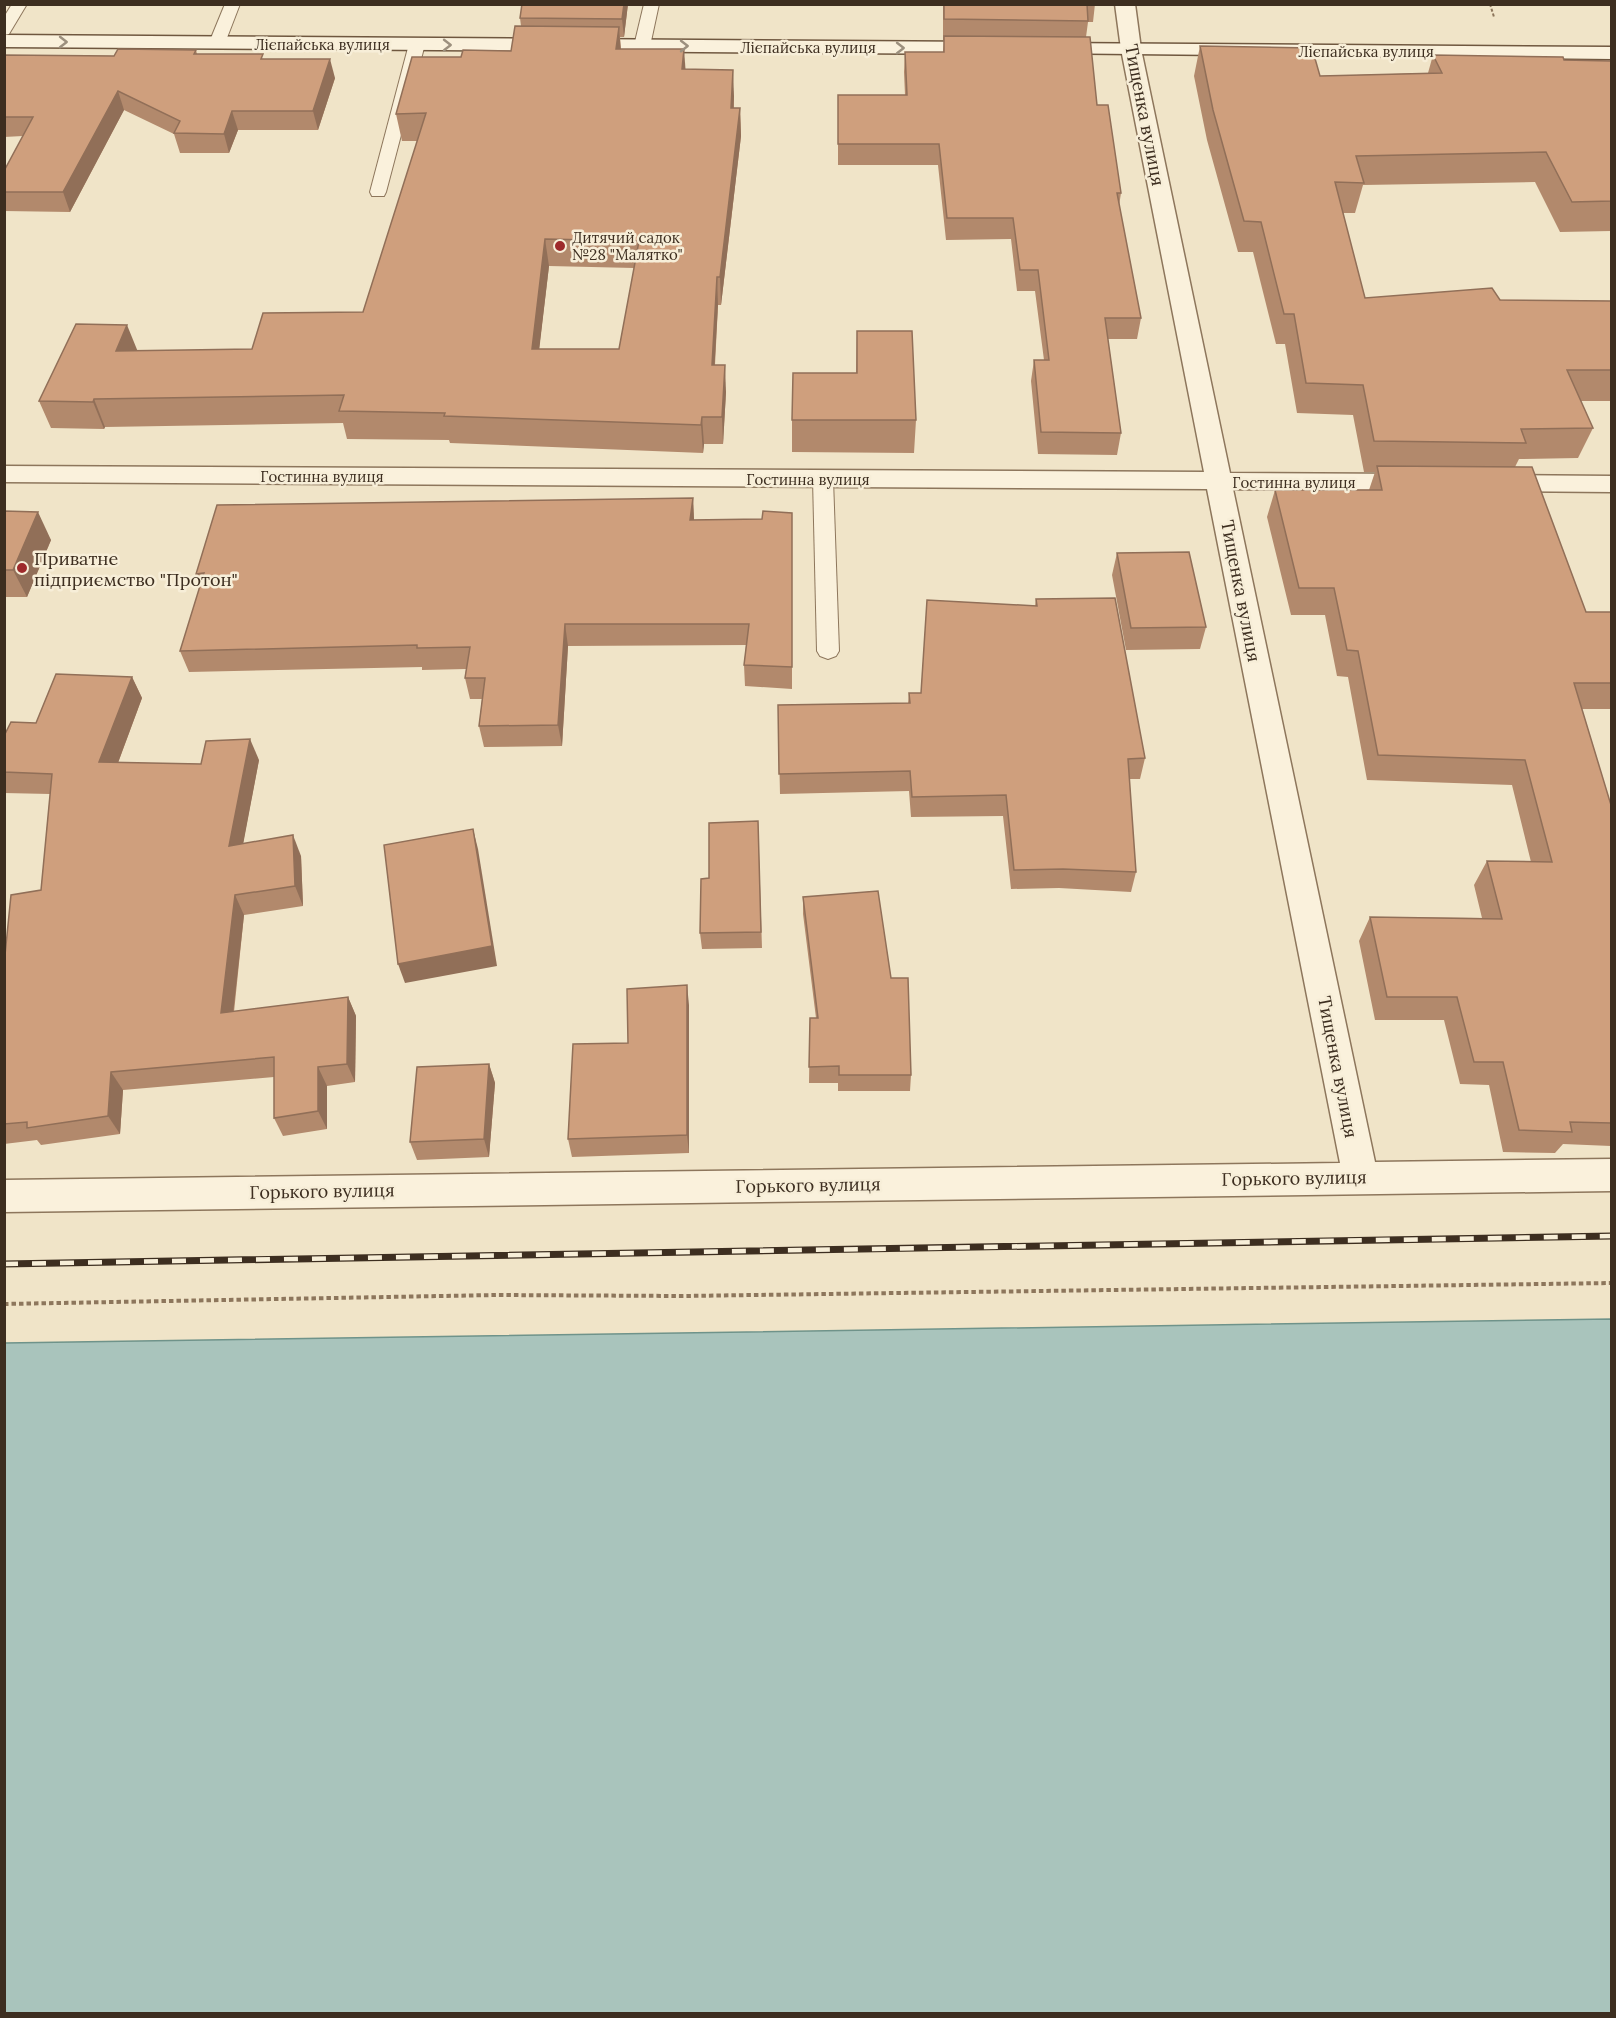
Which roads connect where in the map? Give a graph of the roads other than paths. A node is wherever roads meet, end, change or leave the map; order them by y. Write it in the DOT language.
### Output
graph roads {
  1 [pos="20,4"];
  2 [pos="232,4"];
  3 [pos="652,4"];
  4 [pos="1125,4"];
  5 [pos="4,31"];
  6 [pos="4,41"];
  7 [pos="217,43"];
  8 [pos="417,44"];
  9 [pos="642,46"];
  10 [pos="1000,49"];
  11 [pos="1024,49"];
  12 [pos="1131,50"];
  13 [pos="1611,53"];
  14 [pos="378,192"];
  15 [pos="4,474"];
  16 [pos="823,479"];
  17 [pos="1219,481"];
  18 [pos="1433,483"];
  19 [pos="1469,483"];
  20 [pos="1611,483"];
  21 [pos="828,651"];
  22 [pos="1611,1175"];
  23 [pos="1360,1177"];
  24 [pos="4,1196"];
  1 -- 5 [label="lane"];
  2 -- 7 [label="lane"];
  3 -- 9 [label="lane"];
  4 -- 12 [label="street, Тищенка вулиця"];
  6 -- 7 [label="street, Лієпайська вулиця, one-way"];
  7 -- 8 [label="street, Лієпайська вулиця"];
  8 -- 9 [label="street, Лієпайська вулиця, one-way"];
  8 -- 14 [label="lane"];
  9 -- 10 [label="street, Лієпайська вулиця, one-way"];
  11 -- 12 [label="street, Лієпайська вулиця"];
  12 -- 13 [label="street, Лієпайська вулиця"];
  12 -- 17 [label="street, Тищенка вулиця"];
  15 -- 16 [label="street, Гостинна вулиця"];
  16 -- 17 [label="street, Гостинна вулиця"];
  16 -- 21 [label="lane"];
  17 -- 18 [label="street, Гостинна вулиця"];
  17 -- 23 [label="street, Тищенка вулиця"];
  19 -- 20 [label="street"];
  22 -- 23 [label="street, Горького вулиця"];
  23 -- 24 [label="street, Горького вулиця"];
}
